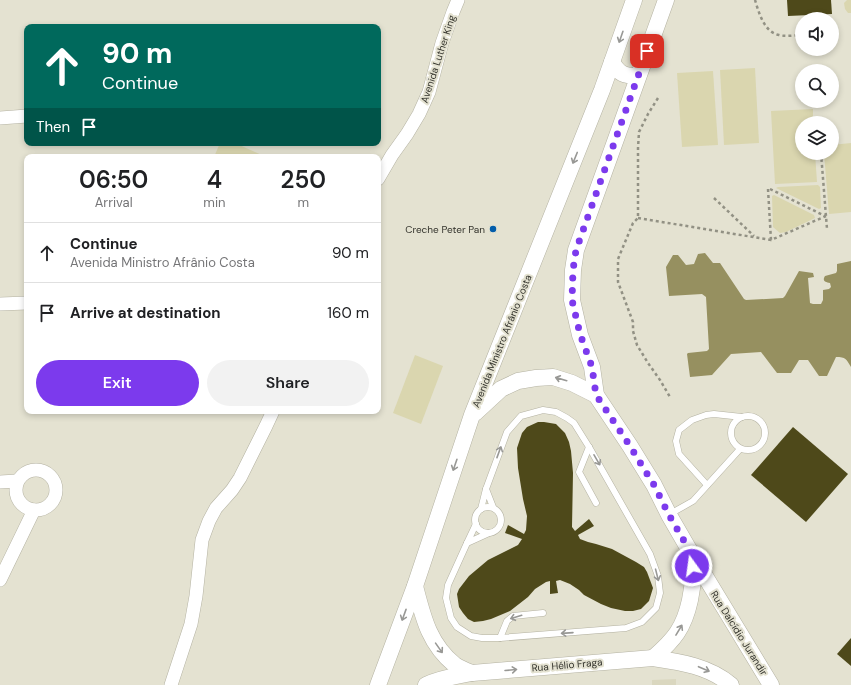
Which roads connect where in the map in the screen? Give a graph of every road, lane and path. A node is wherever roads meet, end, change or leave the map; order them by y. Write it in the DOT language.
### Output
graph roads {
  1 [pos="458,0"];
  2 [pos="634,0"];
  3 [pos="666,0"];
  4 [pos="755,0"];
  5 [pos="795,36"];
  6 [pos="612,62"];
  7 [pos="638,76"];
  8 [pos="658,98"];
  9 [pos="24,116"];
  10 [pos="0,118"];
  11 [pos="822,160"];
  12 [pos="381,174"];
  13 [pos="714,198"];
  14 [pos="826,216"];
  15 [pos="638,218"];
  16 [pos="827,229"];
  17 [pos="754,237"];
  18 [pos="771,240"];
  19 [pos="24,303"];
  20 [pos="0,304"];
  21 [pos="596,395"];
  22 [pos="670,397"];
  23 [pos="272,414"];
  24 [pos="472,415"];
  25 [pos="742,417"];
  26 [pos="589,447"];
  27 [pos="740,449"];
  28 [pos="18,481"];
  29 [pos="0,482"];
  30 [pos="707,485"];
  31 [pos="486,489"];
  32 [pos="596,503"];
  33 [pos="493,507"];
  34 [pos="481,509"];
  35 [pos="34,510"];
  36 [pos="669,515"];
  37 [pos="476,524"];
  38 [pos="489,532"];
  39 [pos="467,543"];
  40 [pos="691,553"];
  41 [pos="0,580"];
  42 [pos="415,586"];
  43 [pos="543,613"];
  44 [pos="500,638"];
  45 [pos="653,658"];
  46 [pos="472,673"];
  47 [pos="171,685"];
  48 [pos="378,685"];
  49 [pos="426,685"];
  50 [pos="731,685"];
  51 [pos="771,685"];
  1 -- 12 [label="street, Avenida Luther King"];
  2 -- 6 [label="street, Avenida Ministro Afrânio Costa, one-way"];
  3 -- 7 [label="street"];
  4 -- 5 [label="path"];
  6 -- 7 [label="street"];
  6 -- 24 [label="street, Avenida Ministro Afrânio Costa, one-way"];
  7 -- 21 [label="street"];
  8 -- 15 [label="path"];
  9 -- 10 [label="street"];
  11 -- 14 [label="path"];
  13 -- 17 [label="path"];
  14 -- 16 [label="path"];
  14 -- 18 [label="path"];
  14 -- 18 [label="path"];
  15 -- 17 [label="path"];
  15 -- 22 [label="path"];
  17 -- 18 [label="path"];
  19 -- 20 [label="street"];
  21 -- 24 [label="street, one-way"];
  21 -- 36 [label="street, Rua Dalcídio Jurandir"];
  23 -- 47 [label="street"];
  24 -- 42 [label="street, Avenida Ministro Afrânio Costa, one-way"];
  25 -- 27 [label="lane"];
  25 -- 27 [label="lane"];
  25 -- 30 [label="lane"];
  31 -- 26 [label="lane, one-way"];
  26 -- 32 [label="lane"];
  26 -- 44 [label="lane, one-way"];
  27 -- 30 [label="lane"];
  28 -- 29 [label="street"];
  28 -- 35 [label="street"];
  28 -- 35 [label="street"];
  30 -- 36 [label="lane"];
  31 -- 33 [label="lane"];
  31 -- 34 [label="lane"];
  33 -- 34 [label="lane"];
  33 -- 38 [label="lane"];
  34 -- 37 [label="lane"];
  35 -- 41 [label="street"];
  36 -- 40 [label="street, Rua Dalcídio Jurandir"];
  37 -- 38 [label="lane"];
  37 -- 39 [label="lane"];
  38 -- 39 [label="lane"];
  39 -- 44 [label="lane"];
  45 -- 40 [label="street, one-way"];
  40 -- 51 [label="street, Rua Dalcídio Jurandir"];
  42 -- 46 [label="street, one-way"];
  42 -- 48 [label="street, Avenida Ministro Afrânio Costa, one-way"];
  43 -- 44 [label="lane, one-way"];
  46 -- 45 [label="street, Rua Hélio Fraga, one-way"];
  45 -- 50 [label="street, one-way"];
  46 -- 49 [label="street"];
}
